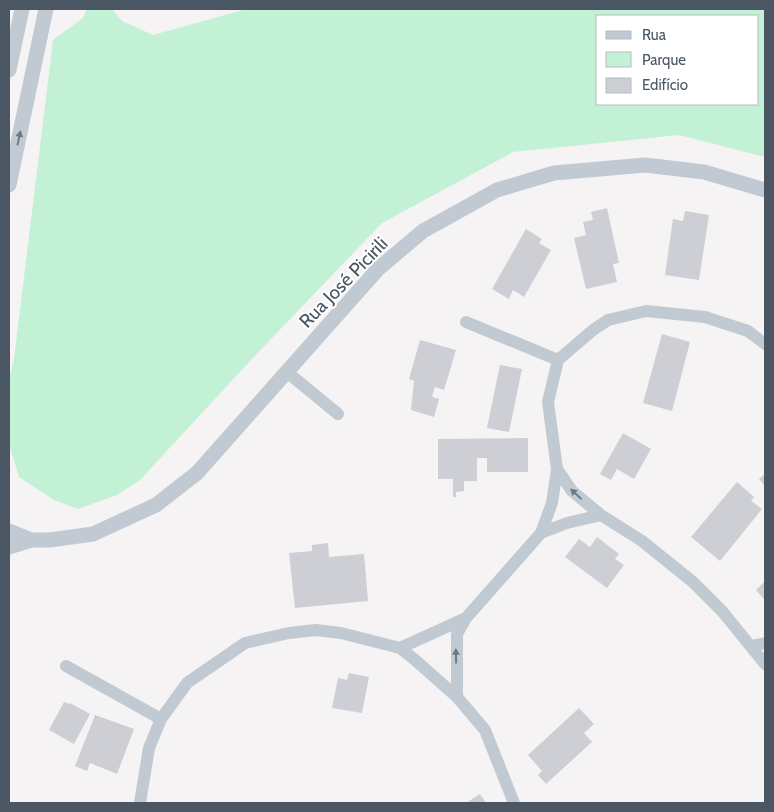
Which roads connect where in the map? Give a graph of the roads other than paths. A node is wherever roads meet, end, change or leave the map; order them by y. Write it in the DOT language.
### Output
graph roads {
  1 [pos="22,9"];
  2 [pos="46,9"];
  3 [pos="9,70"];
  4 [pos="9,185"];
  5 [pos="765,190"];
  6 [pos="466,322"];
  7 [pos="765,344"];
  8 [pos="558,360"];
  9 [pos="286,372"];
  10 [pos="338,414"];
  11 [pos="556,469"];
  12 [pos="601,515"];
  13 [pos="9,531"];
  14 [pos="541,533"];
  15 [pos="32,540"];
  16 [pos="9,546"];
  17 [pos="466,618"];
  18 [pos="765,643"];
  19 [pos="750,646"];
  20 [pos="400,648"];
  21 [pos="765,664"];
  22 [pos="66,666"];
  23 [pos="457,697"];
  24 [pos="161,718"];
  25 [pos="140,803"];
  26 [pos="514,803"];
  1 -- 3 [label="street"];
  4 -- 2 [label="street, one-way"];
  5 -- 9 [label="street, Rua José Picirili"];
  6 -- 8 [label="street"];
  7 -- 8 [label="street"];
  8 -- 11 [label="street"];
  9 -- 10 [label="street"];
  9 -- 15 [label="street, Rua José Picirili"];
  12 -- 11 [label="street, one-way"];
  11 -- 14 [label="street"];
  12 -- 14 [label="street"];
  12 -- 19 [label="street"];
  13 -- 15 [label="street"];
  14 -- 17 [label="street"];
  15 -- 16 [label="street"];
  17 -- 20 [label="street"];
  23 -- 17 [label="street, one-way"];
  18 -- 19 [label="street"];
  19 -- 21 [label="street"];
  20 -- 23 [label="street"];
  20 -- 24 [label="street"];
  22 -- 24 [label="street"];
  23 -- 26 [label="street"];
  24 -- 25 [label="street"];
}
